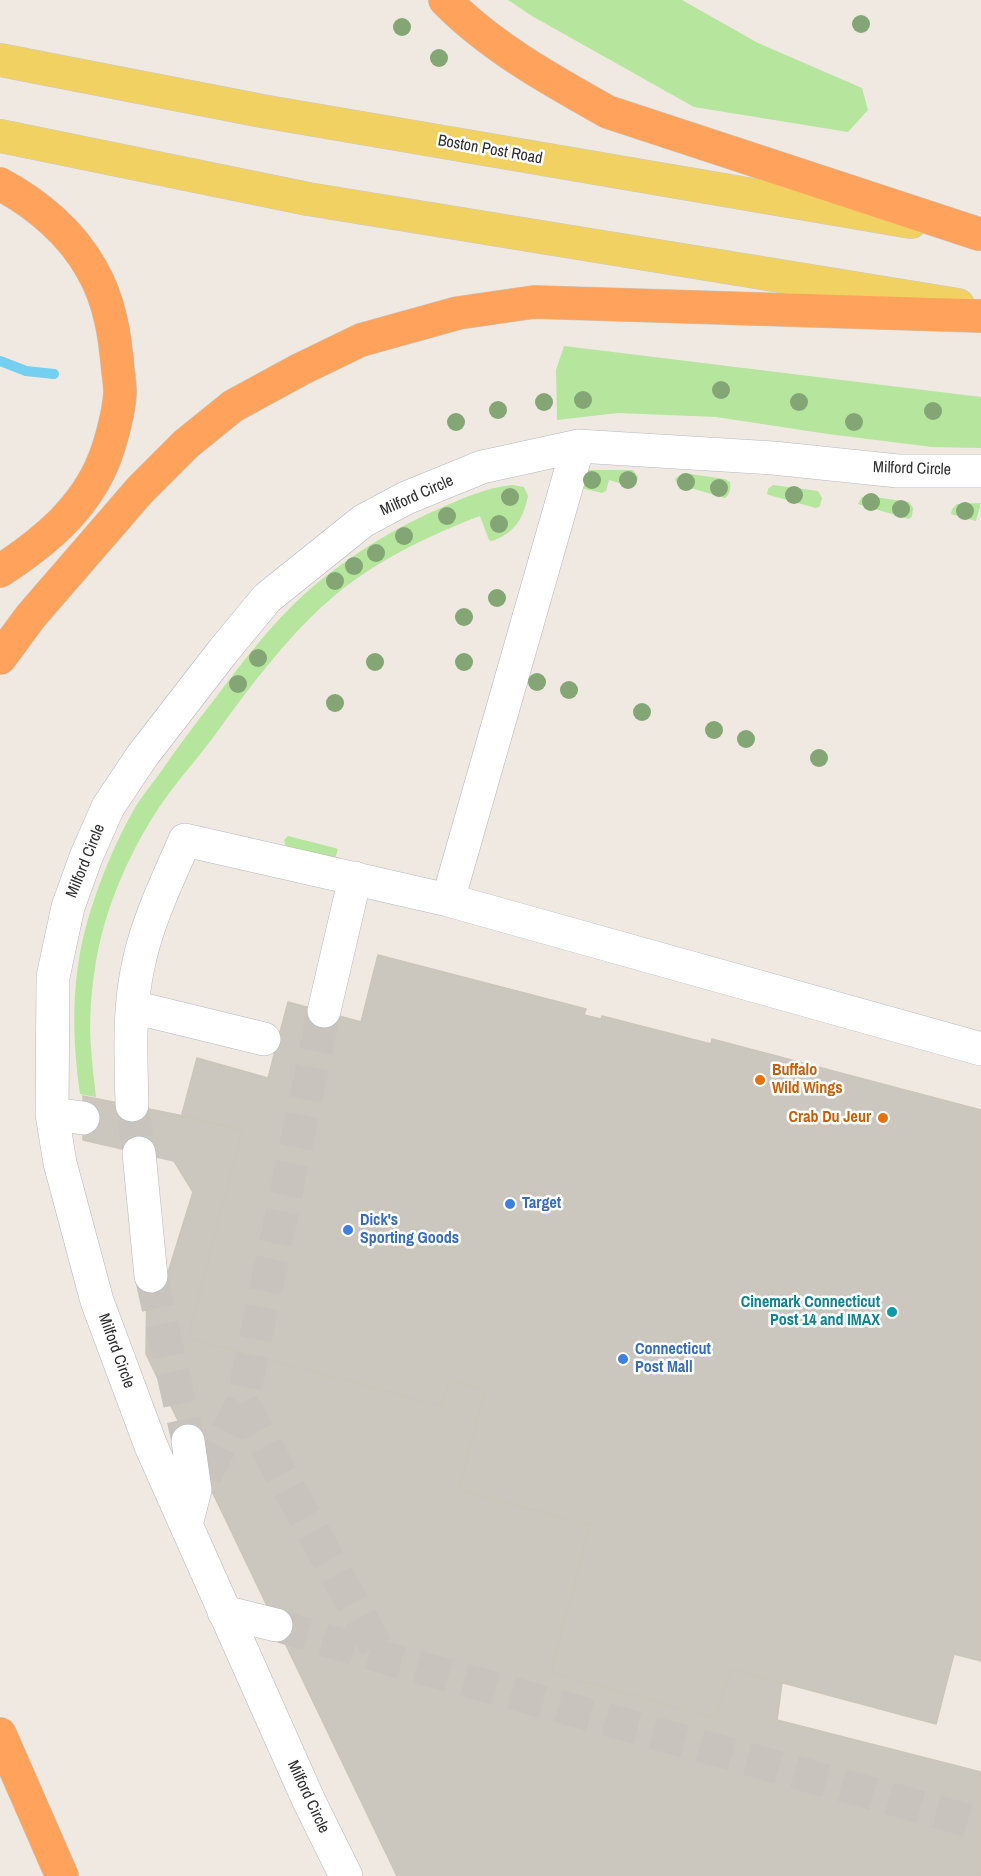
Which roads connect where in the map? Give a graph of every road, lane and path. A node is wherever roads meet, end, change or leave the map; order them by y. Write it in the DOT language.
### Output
graph roads {
  1 [pos="445,0"];
  2 [pos="0,60"];
  3 [pos="0,136"];
  4 [pos="0,184"];
  5 [pos="980,234"];
  6 [pos="981,308"];
  7 [pos="981,316"];
  8 [pos="578,446"];
  9 [pos="981,471"];
  10 [pos="0,571"];
  11 [pos="0,658"];
  12 [pos="355,878"];
  13 [pos="448,900"];
  14 [pos="133,1007"];
  15 [pos="324,1011"];
  16 [pos="264,1039"];
  17 [pos="981,1049"];
  18 [pos="132,1105"];
  19 [pos="139,1153"];
  20 [pos="151,1276"];
  21 [pos="188,1441"];
  22 [pos="186,1525"];
  23 [pos="224,1612"];
  24 [pos="276,1625"];
  25 [pos="0,1734"];
  26 [pos="62,1876"];
  27 [pos="345,1876"];
  1 -- 5 [label="highway"];
  2 -- 5 [label="main road, Boston Post Road"];
  3 -- 6 [label="main road"];
  4 -- 10 [label="highway"];
  7 -- 11 [label="highway"];
  8 -- 9 [label="street, Milford Circle"];
  8 -- 13 [label="street"];
  8 -- 22 [label="street, Milford Circle"];
  12 -- 13 [label="street"];
  12 -- 14 [label="street"];
  12 -- 15 [label="street"];
  13 -- 17 [label="street"];
  14 -- 16 [label="street"];
  14 -- 18 [label="street"];
  19 -- 20 [label="street"];
  21 -- 22 [label="street"];
  22 -- 23 [label="street, Milford Circle"];
  23 -- 24 [label="street"];
  23 -- 27 [label="street, Milford Circle"];
  25 -- 26 [label="highway"];
}
